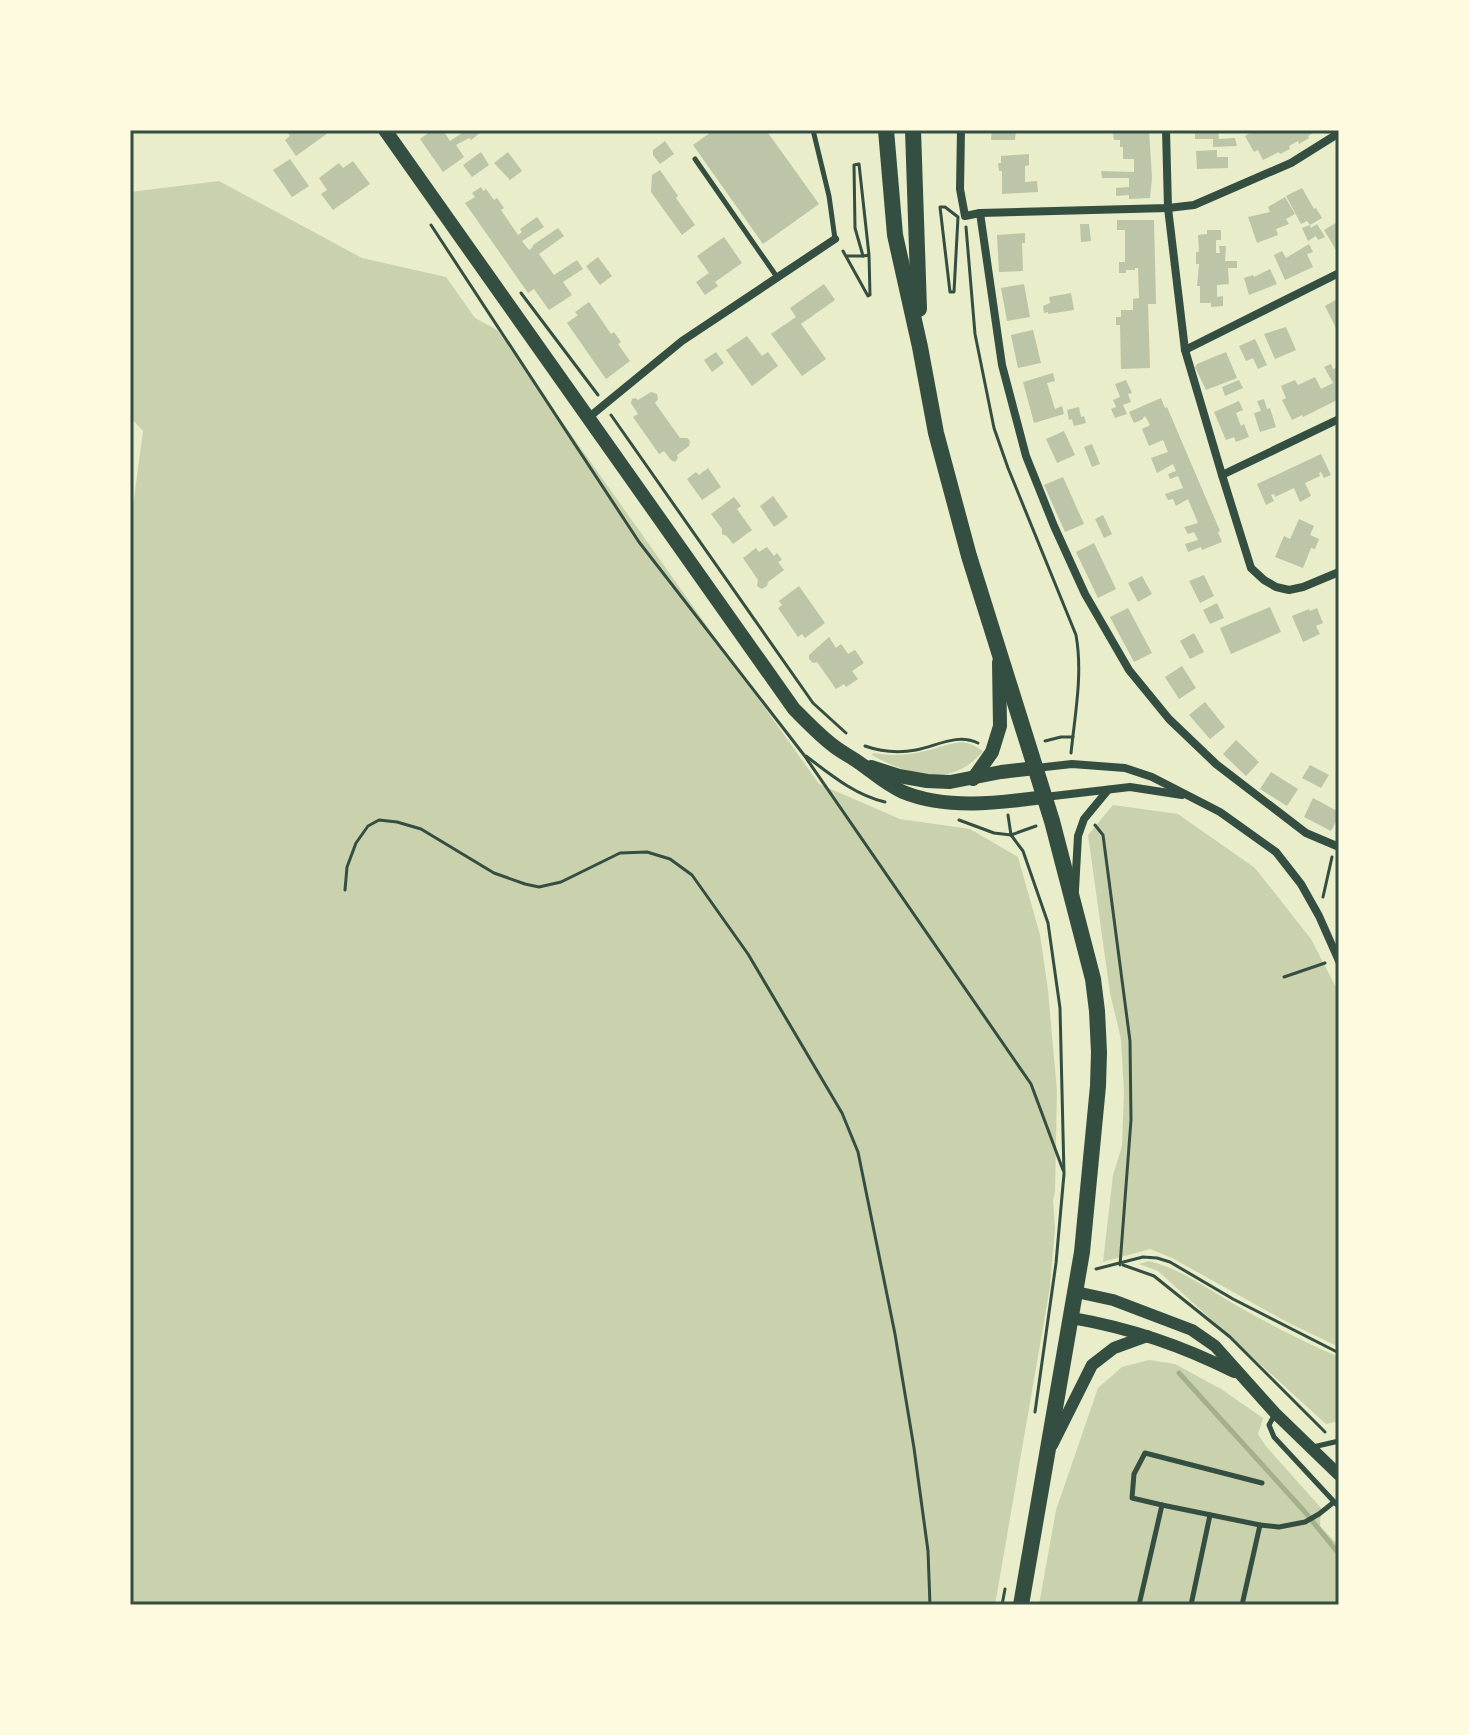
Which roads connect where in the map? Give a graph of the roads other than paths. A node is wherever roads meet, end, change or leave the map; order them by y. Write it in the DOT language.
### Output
graph roads {
  1 [pos="385,130"];
  2 [pos="813,130"];
  3 [pos="886,130"];
  4 [pos="913,130"];
  5 [pos="961,130"];
  6 [pos="1166,130"];
  7 [pos="1339,133"];
  8 [pos="695,159"];
  9 [pos="1168,208"];
  10 [pos="980,213"];
  11 [pos="835,239"];
  12 [pos="1339,273"];
  13 [pos="778,278"];
  14 [pos="920,347"];
  15 [pos="1185,350"];
  16 [pos="588,418"];
  17 [pos="1339,419"];
  18 [pos="1222,475"];
  19 [pos="1337,573"];
  20 [pos="1339,584"];
  21 [pos="998,650"];
  22 [pos="860,763"];
  23 [pos="1036,768"];
  24 [pos="973,779"];
  25 [pos="1108,790"];
  26 [pos="1045,797"];
  27 [pos="1194,797"];
  28 [pos="1337,847"];
  29 [pos="1074,903"];
  30 [pos="1339,959"];
  31 [pos="1076,1292"];
  32 [pos="1072,1318"];
  33 [pos="1147,1336"];
  34 [pos="1240,1376"];
  35 [pos="1275,1413"];
  36 [pos="1339,1441"];
  37 [pos="1310,1447"];
  38 [pos="1048,1455"];
  39 [pos="1339,1475"];
  40 [pos="1262,1483"];
  41 [pos="1334,1502"];
  42 [pos="1162,1505"];
  43 [pos="1339,1507"];
  44 [pos="1210,1515"];
  45 [pos="1260,1525"];
  46 [pos="1021,1605"];
  47 [pos="1139,1605"];
  48 [pos="1191,1605"];
  49 [pos="1242,1605"];
  1 -- 16 [label="main road"];
  2 -- 11 [label="lane"];
  3 -- 14 [label="main road"];
  4 -- 14 [label="main road"];
  5 -- 10 [label="street"];
  6 -- 9 [label="street"];
  7 -- 9 [label="street"];
  8 -- 13 [label="lane"];
  9 -- 10 [label="street"];
  9 -- 15 [label="street"];
  10 -- 28 [label="street"];
  11 -- 13 [label="street"];
  12 -- 15 [label="street"];
  13 -- 16 [label="street"];
  14 -- 21 [label="main road"];
  15 -- 18 [label="street"];
  16 -- 22 [label="main road"];
  17 -- 18 [label="street"];
  18 -- 19 [label="street"];
  19 -- 20 [label="street"];
  21 -- 23 [label="main road"];
  21 -- 24 [label="main road"];
  22 -- 24 [label="main road"];
  22 -- 26 [label="main road"];
  23 -- 24 [label="main road"];
  23 -- 26 [label="main road"];
  23 -- 27 [label="street"];
  25 -- 26 [label="street"];
  25 -- 27 [label="street"];
  25 -- 29 [label="street"];
  26 -- 29 [label="main road"];
  27 -- 30 [label="street"];
  29 -- 31 [label="main road"];
  31 -- 32 [label="main road"];
  31 -- 34 [label="street"];
  32 -- 33 [label="street"];
  32 -- 38 [label="main road"];
  33 -- 34 [label="street"];
  33 -- 38 [label="street"];
  34 -- 35 [label="street"];
  35 -- 37 [label="street"];
  35 -- 41 [label="lane"];
  36 -- 37 [label="lane"];
  37 -- 39 [label="street"];
  38 -- 46 [label="main road"];
  40 -- 42 [label="lane"];
  41 -- 43 [label="lane"];
  41 -- 45 [label="lane"];
  42 -- 44 [label="lane"];
  42 -- 47 [label="lane"];
  44 -- 45 [label="lane"];
  44 -- 48 [label="lane"];
  45 -- 49 [label="lane"];
}
